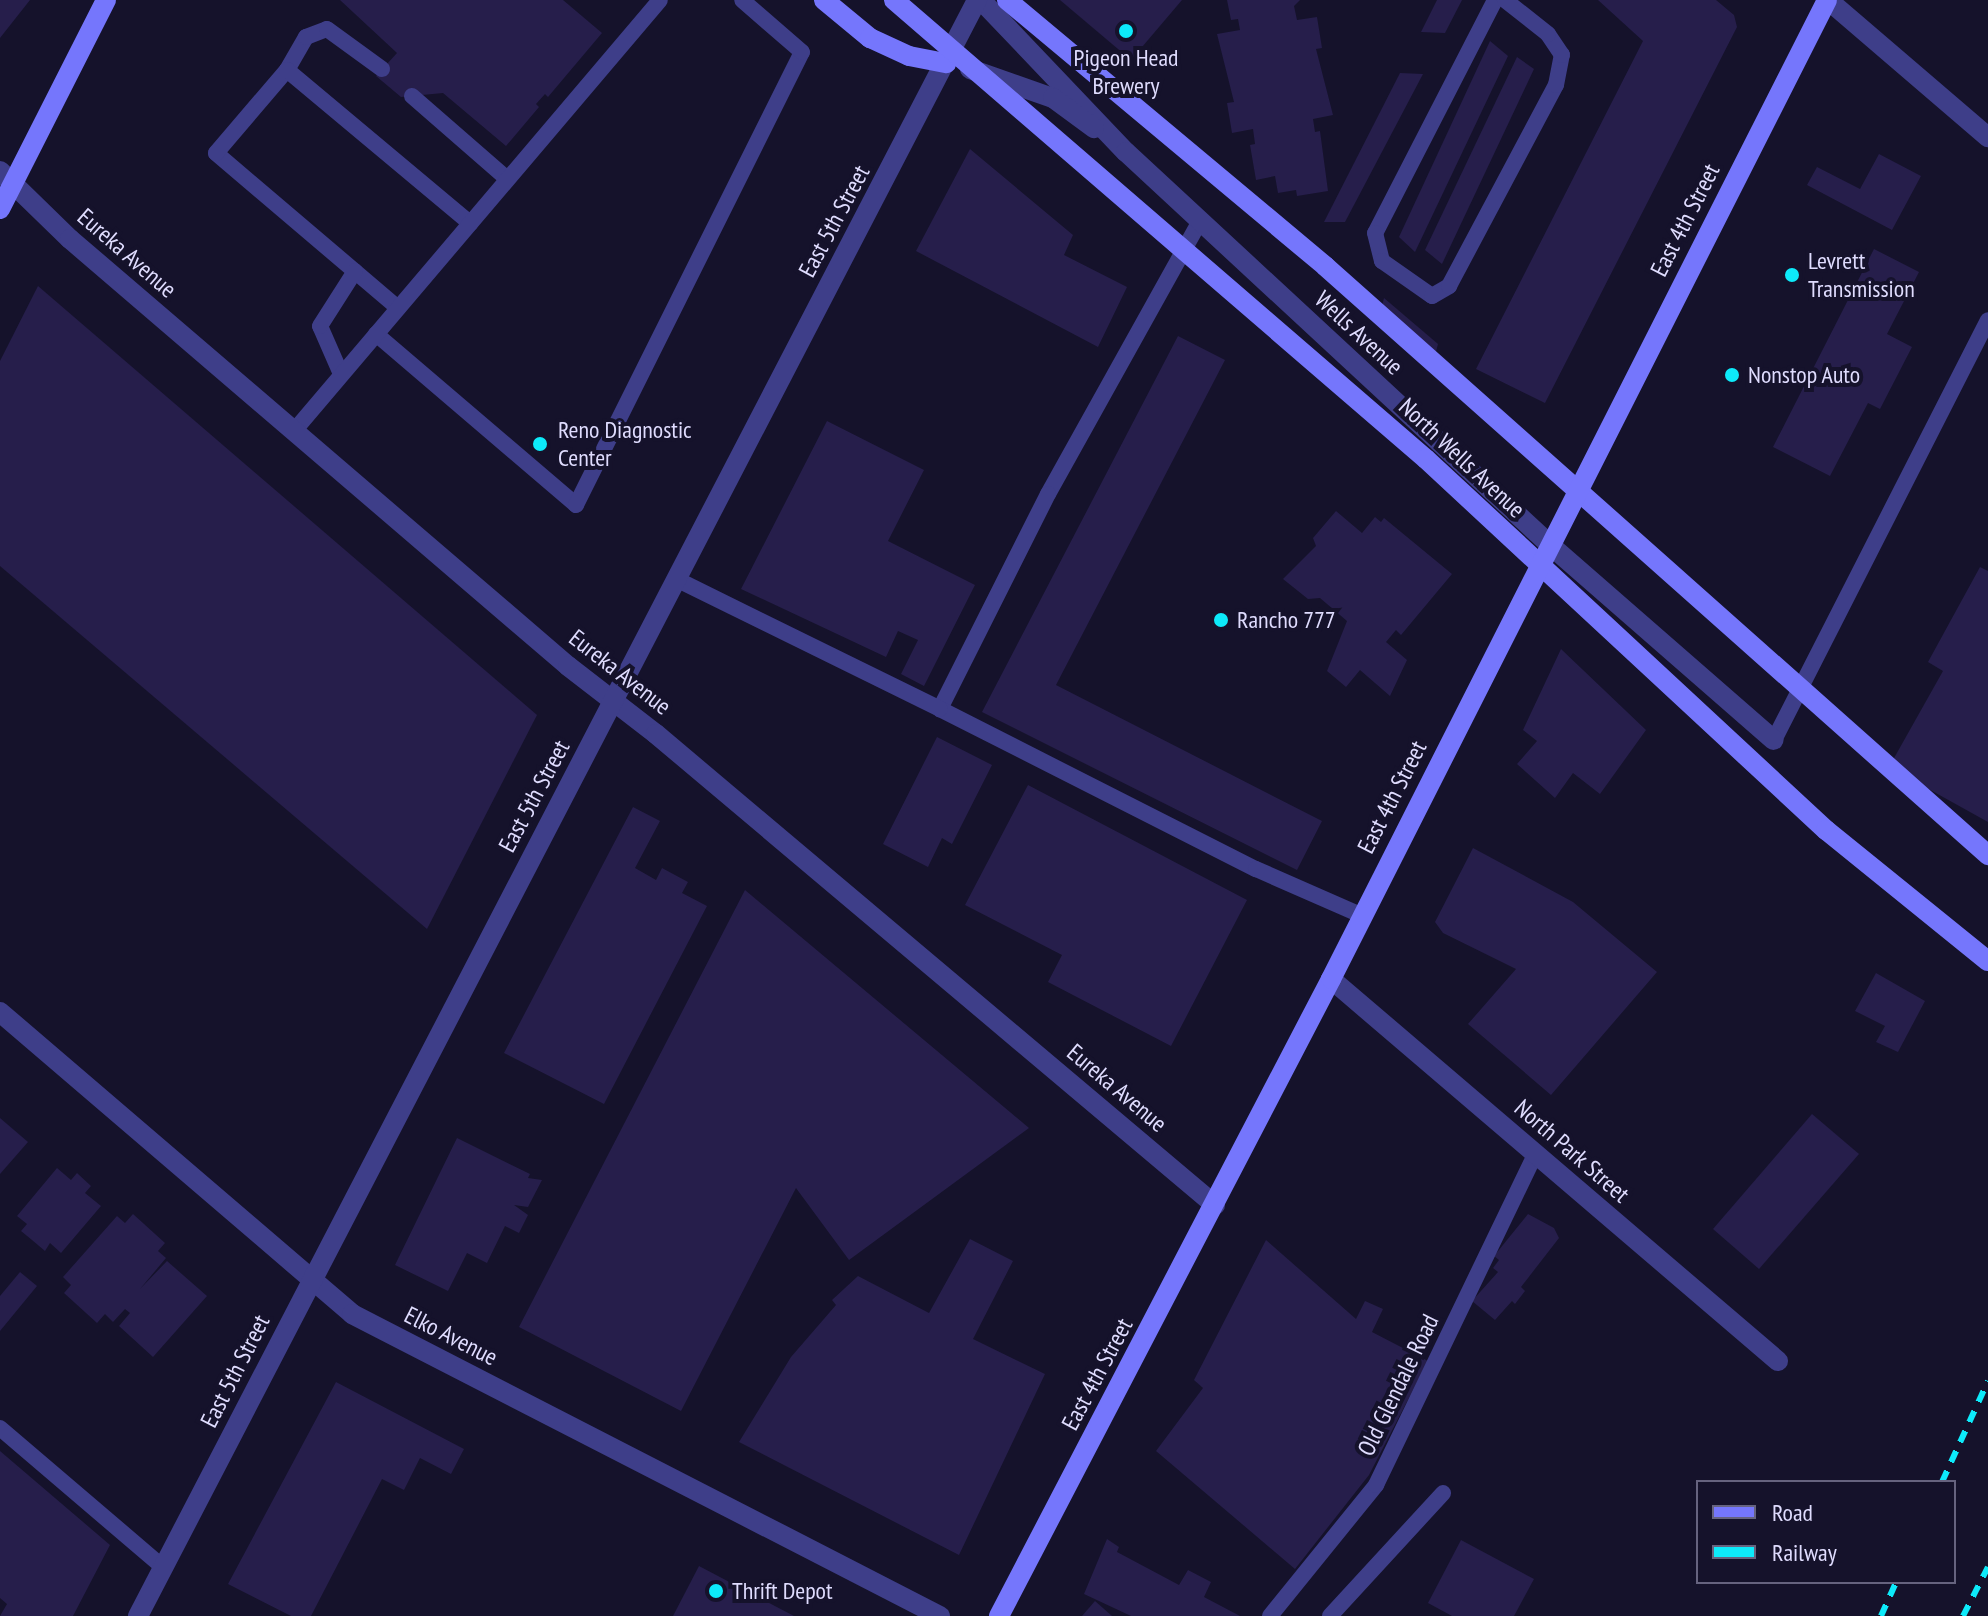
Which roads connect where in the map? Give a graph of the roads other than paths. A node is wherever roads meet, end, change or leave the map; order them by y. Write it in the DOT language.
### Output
graph roads {
  1 [pos="106,0"];
  2 [pos="742,0"];
  3 [pos="824,0"];
  4 [pos="894,0"];
  5 [pos="979,0"];
  6 [pos="1007,0"];
  7 [pos="1495,0"];
  8 [pos="1505,0"];
  9 [pos="1827,0"];
  10 [pos="652,3"];
  11 [pos="946,63"];
  12 [pos="382,69"];
  13 [pos="287,70"];
  14 [pos="412,96"];
  15 [pos="1988,137"];
  16 [pos="1126,152"];
  17 [pos="6,177"];
  18 [pos="507,179"];
  19 [pos="0,209"];
  20 [pos="1200,221"];
  21 [pos="470,223"];
  22 [pos="355,271"];
  23 [pos="398,308"];
  24 [pos="1988,320"];
  25 [pos="376,334"];
  26 [pos="341,374"];
  27 [pos="294,431"];
  28 [pos="1549,544"];
  29 [pos="676,579"];
  30 [pos="612,702"];
  31 [pos="940,709"];
  32 [pos="1774,740"];
  33 [pos="1988,855"];
  34 [pos="1361,915"];
  35 [pos="1988,961"];
  36 [pos="1331,979"];
  37 [pos="0,1012"];
  38 [pos="1535,1154"];
  39 [pos="1215,1205"];
  40 [pos="312,1279"];
  41 [pos="1778,1361"];
  42 [pos="0,1428"];
  43 [pos="1443,1493"];
  44 [pos="163,1567"];
  45 [pos="138,1616"];
  46 [pos="940,1616"];
  47 [pos="999,1616"];
  48 [pos="1270,1616"];
  49 [pos="1330,1616"];
  1 -- 17 [label="main road"];
  2 -- 25 [label="lane"];
  3 -- 11 [label="main road"];
  4 -- 35 [label="main road, North Wells Avenue"];
  5 -- 11 [label="street, East 5th Street"];
  5 -- 16 [label="street, Wells Avenue"];
  6 -- 33 [label="main road"];
  7 -- 8 [label="lane"];
  9 -- 15 [label="street"];
  9 -- 28 [label="main road, East 4th Street"];
  10 -- 18 [label="lane"];
  11 -- 16 [label="street, Wells Avenue"];
  11 -- 29 [label="street, East 5th Street"];
  12 -- 13 [label="lane"];
  13 -- 21 [label="lane"];
  13 -- 22 [label="lane"];
  14 -- 18 [label="lane"];
  16 -- 20 [label="street, Wells Avenue"];
  17 -- 19 [label="main road"];
  17 -- 27 [label="street, Eureka Avenue"];
  18 -- 21 [label="lane"];
  20 -- 28 [label="street, Wells Avenue"];
  20 -- 31 [label="lane"];
  21 -- 23 [label="lane"];
  22 -- 23 [label="lane"];
  22 -- 26 [label="lane"];
  23 -- 25 [label="lane"];
  24 -- 32 [label="lane"];
  25 -- 26 [label="lane"];
  26 -- 27 [label="lane"];
  27 -- 30 [label="street, Eureka Avenue"];
  28 -- 32 [label="street, Wells Avenue"];
  28 -- 34 [label="main road, East 4th Street"];
  29 -- 30 [label="street, East 5th Street"];
  29 -- 31 [label="lane"];
  30 -- 39 [label="street, Eureka Avenue"];
  30 -- 40 [label="street, East 5th Street"];
  31 -- 34 [label="lane"];
  34 -- 36 [label="main road, East 4th Street"];
  36 -- 38 [label="street, North Park Street"];
  36 -- 39 [label="main road, East 4th Street"];
  37 -- 40 [label="street, Elko Avenue"];
  38 -- 41 [label="street, North Park Street"];
  38 -- 48 [label="lane, Old Glendale Road"];
  39 -- 47 [label="main road, East 4th Street"];
  40 -- 44 [label="street, East 5th Street"];
  40 -- 46 [label="street, Elko Avenue"];
  42 -- 44 [label="lane"];
  43 -- 49 [label="lane"];
  44 -- 45 [label="street, East 5th Street"];
}
